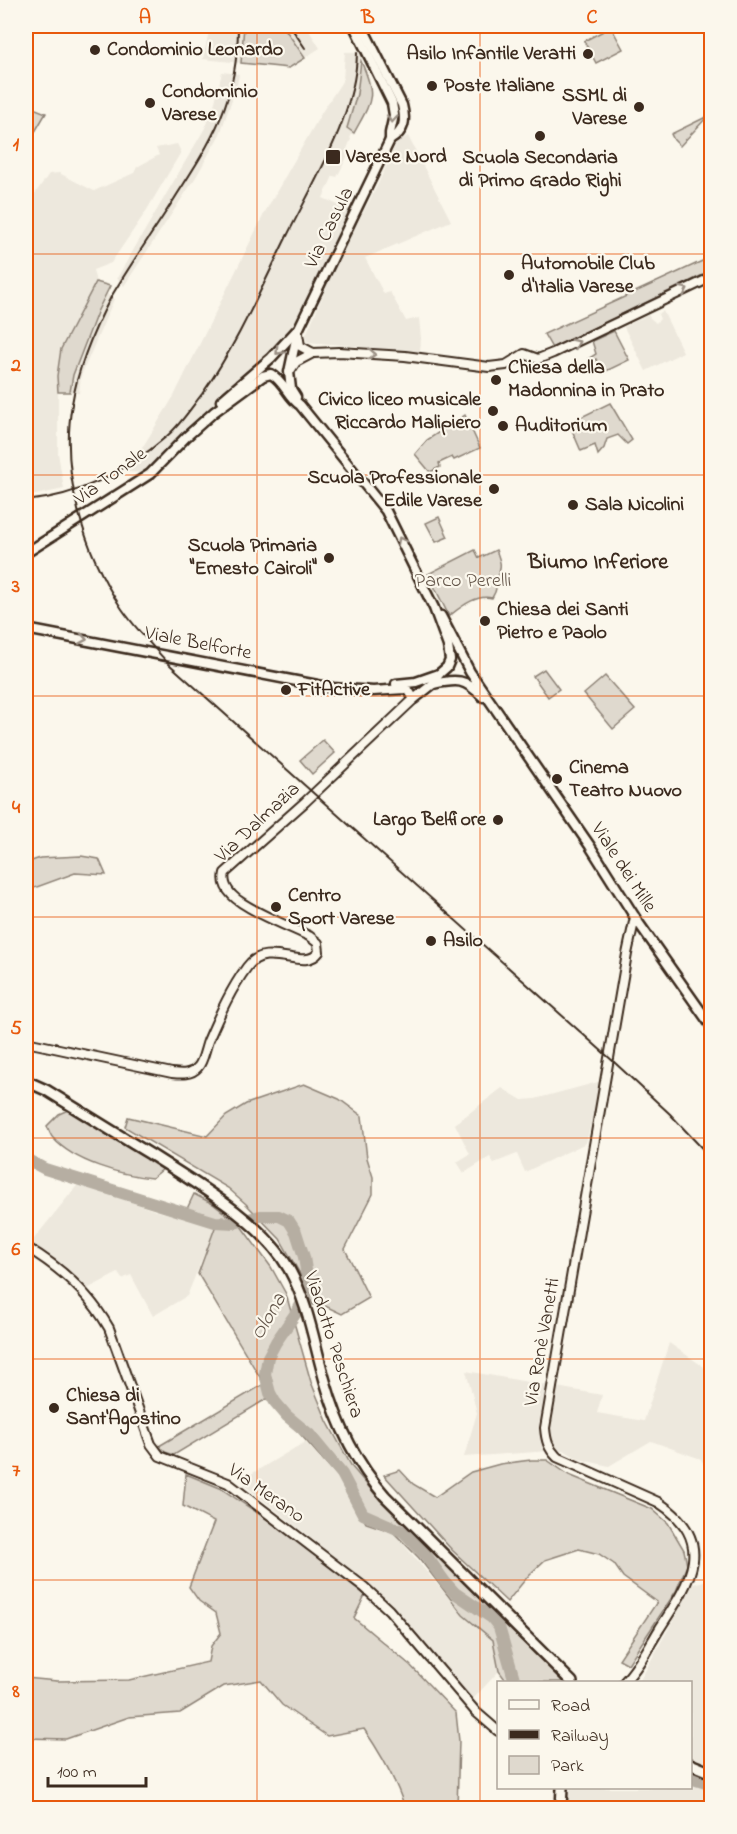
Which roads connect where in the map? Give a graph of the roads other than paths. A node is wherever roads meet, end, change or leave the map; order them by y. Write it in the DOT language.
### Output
graph roads {
  1 [pos="354,26"];
  2 [pos="362,26"];
  3 [pos="390,140"];
  4 [pos="711,277"];
  5 [pos="298,330"];
  6 [pos="314,353"];
  7 [pos="289,372"];
  8 [pos="260,373"];
  9 [pos="300,405"];
  10 [pos="26,553"];
  11 [pos="434,609"];
  12 [pos="26,629"];
  13 [pos="439,674"];
  14 [pos="472,683"];
  15 [pos="433,684"];
  16 [pos="395,687"];
  17 [pos="414,699"];
  18 [pos="635,918"];
  19 [pos="711,1027"];
  20 [pos="26,1042"];
  21 [pos="26,1081"];
  22 [pos="26,1247"];
  23 [pos="570,1681"];
  24 [pos="627,1681"];
  25 [pos="497,1730"];
  26 [pos="692,1765"];
  27 [pos="711,1773"];
  28 [pos="562,1789"];
  29 [pos="561,1809"];
  1 -- 3 [label="main road, Via Casula, one-way"];
  2 -- 3 [label="main road, Via Casula"];
  3 -- 5 [label="main road, Via Casula"];
  6 -- 4 [label="street, one-way"];
  5 -- 6 [label="street"];
  5 -- 7 [label="main road"];
  5 -- 8 [label="main road, Via Tonale, one-way"];
  6 -- 7 [label="street"];
  7 -- 9 [label="main road"];
  8 -- 9 [label="main road"];
  8 -- 10 [label="main road, Via Tonale"];
  11 -- 9 [label="main road, one-way"];
  11 -- 13 [label="main road"];
  11 -- 14 [label="main road, Viale dei Mille"];
  12 -- 16 [label="main road, Viale Belforte, one-way"];
  13 -- 15 [label="main road"];
  13 -- 16 [label="main road, Viale Belforte"];
  14 -- 15 [label="main road"];
  14 -- 18 [label="main road, Viale dei Mille"];
  15 -- 17 [label="main road"];
  16 -- 17 [label="main road"];
  17 -- 20 [label="street, Via Dalmazia"];
  18 -- 19 [label="main road, Viale dei Mille"];
  18 -- 24 [label="street, Via Renè Vanetti"];
  21 -- 23 [label="main road, Viadotto Peschiera"];
  22 -- 25 [label="street, Via Merano"];
  26 -- 27 [label="main road"];
  28 -- 29 [label="main road"];
}
